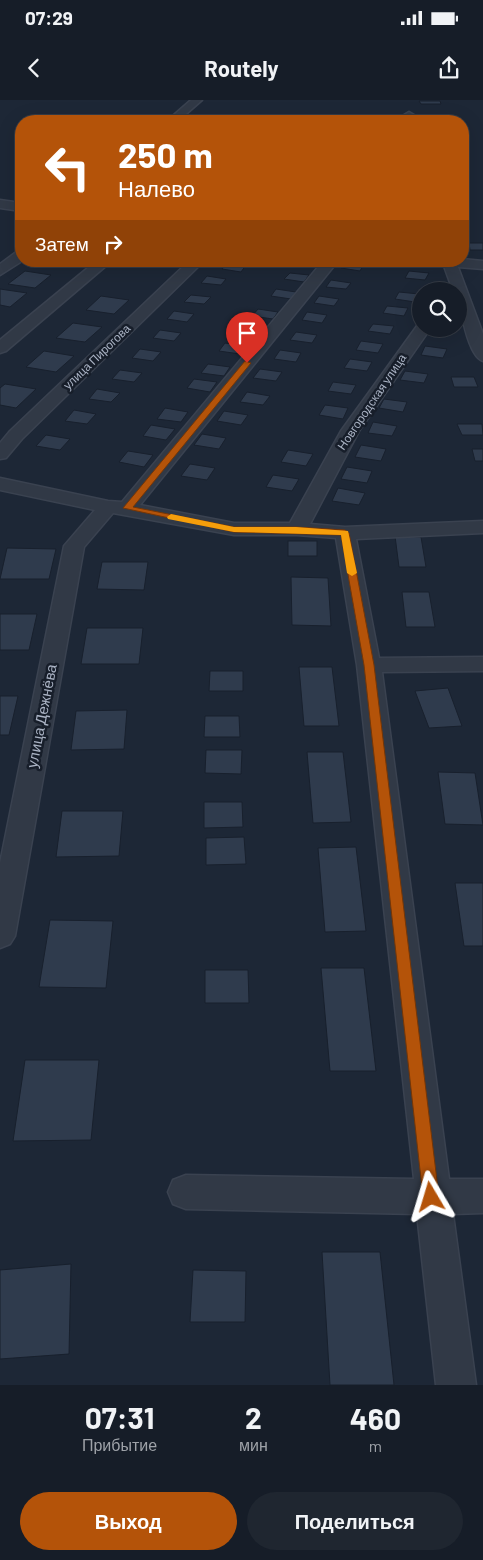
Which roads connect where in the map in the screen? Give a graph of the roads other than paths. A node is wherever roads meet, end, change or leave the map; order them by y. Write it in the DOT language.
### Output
graph roads {
  1 [pos="198,100"];
  2 [pos="179,115"];
  3 [pos="0,204"];
  4 [pos="15,206"];
  5 [pos="15,260"];
  6 [pos="469,264"];
  7 [pos="483,265"];
  8 [pos="98,267"];
  9 [pos="190,267"];
  10 [pos="326,267"];
  11 [pos="448,267"];
  12 [pos="0,271"];
  13 [pos="455,282"];
  14 [pos="467,313"];
  15 [pos="416,337"];
  16 [pos="0,348"];
  17 [pos="483,356"];
  18 [pos="0,454"];
  19 [pos="0,484"];
  20 [pos="118,508"];
  21 [pos="483,527"];
  22 [pos="296,529"];
  23 [pos="345,533"];
  24 [pos="483,664"];
  25 [pos="369,665"];
  26 [pos="0,936"];
  27 [pos="186,1192"];
  28 [pos="483,1196"];
  29 [pos="431,1197"];
  30 [pos="456,1385"];
  1 -- 2 [label="street"];
  3 -- 4 [label="street"];
  5 -- 12 [label="street"];
  6 -- 7 [label="street"];
  8 -- 16 [label="street"];
  9 -- 18 [label="street, улица Пирогова"];
  10 -- 20 [label="street, улица Дежнёва"];
  11 -- 13 [label="street"];
  14 -- 17 [label="street"];
  15 -- 22 [label="street, Новгородская улица"];
  19 -- 20 [label="street"];
  20 -- 22 [label="street"];
  20 -- 26 [label="street, улица Дежнёва"];
  21 -- 23 [label="street"];
  22 -- 23 [label="street"];
  23 -- 25 [label="street"];
  24 -- 25 [label="street"];
  25 -- 29 [label="street"];
  27 -- 29 [label="street"];
  28 -- 29 [label="street"];
  29 -- 30 [label="street"];
}
